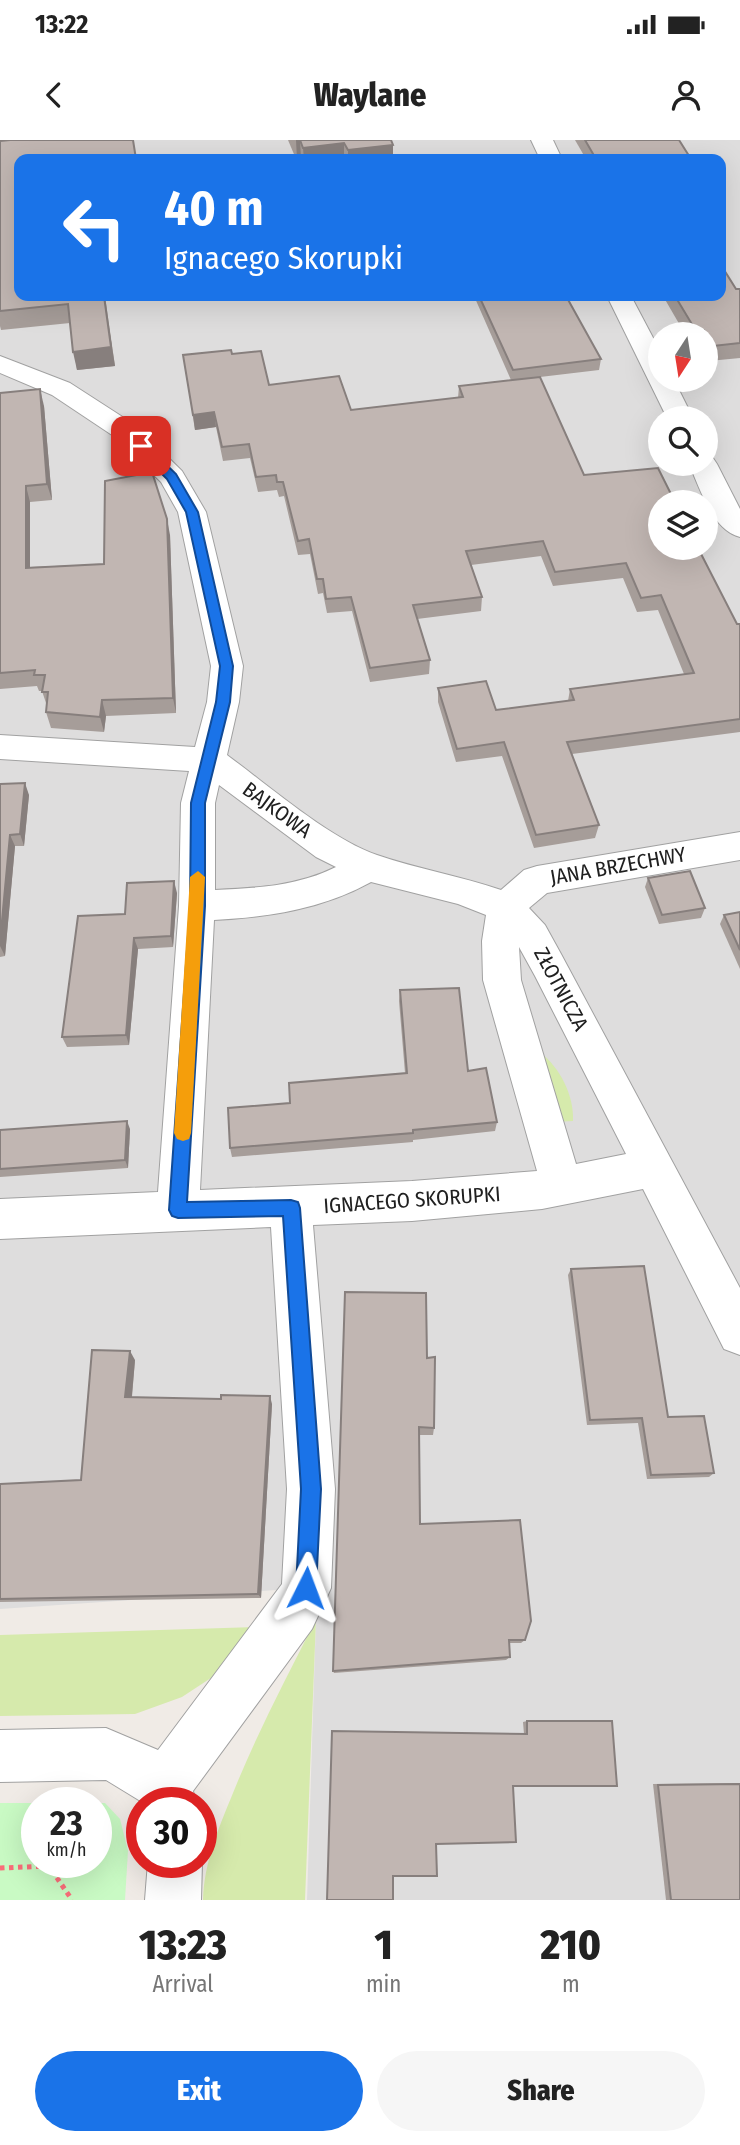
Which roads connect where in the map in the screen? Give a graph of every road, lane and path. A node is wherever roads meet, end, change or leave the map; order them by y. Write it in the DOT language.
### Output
graph roads {
  1 [pos="622,301"];
  2 [pos="648,354"];
  3 [pos="0,364"];
  4 [pos="709,476"];
  5 [pos="740,528"];
  6 [pos="0,747"];
  7 [pos="209,760"];
  8 [pos="740,846"];
  9 [pos="368,867"];
  10 [pos="197,906"];
  11 [pos="506,908"];
  12 [pos="654,1168"];
  13 [pos="562,1187"];
  14 [pos="291,1208"];
  15 [pos="178,1210"];
  16 [pos="0,1219"];
  17 [pos="740,1333"];
  18 [pos="0,1756"];
  19 [pos="159,1787"];
  20 [pos="172,1787"];
  21 [pos="0,1868"];
  22 [pos="174,1878"];
  23 [pos="72,1900"];
  24 [pos="173,1900"];
  1 -- 2 [label="street"];
  3 -- 7 [label="street"];
  4 -- 5 [label="street"];
  6 -- 7 [label="street"];
  7 -- 9 [label="street, BAJKOWA"];
  7 -- 10 [label="street"];
  8 -- 11 [label="street, JANA BRZECHWY"];
  9 -- 10 [label="street"];
  9 -- 11 [label="street, BAJKOWA"];
  10 -- 15 [label="street"];
  11 -- 12 [label="street, ZŁOTNICZA"];
  11 -- 13 [label="street, ZŁOTNICZA"];
  12 -- 13 [label="street, IGNACEGO SKORUPKI"];
  12 -- 17 [label="street, ZŁOTNICZA"];
  13 -- 14 [label="street, IGNACEGO SKORUPKI"];
  14 -- 15 [label="street, IGNACEGO SKORUPKI"];
  14 -- 20 [label="street"];
  15 -- 16 [label="street, IGNACEGO SKORUPKI"];
  18 -- 19 [label="street"];
  21 -- 23 [label="path"];
  22 -- 24 [label="street"];
}
